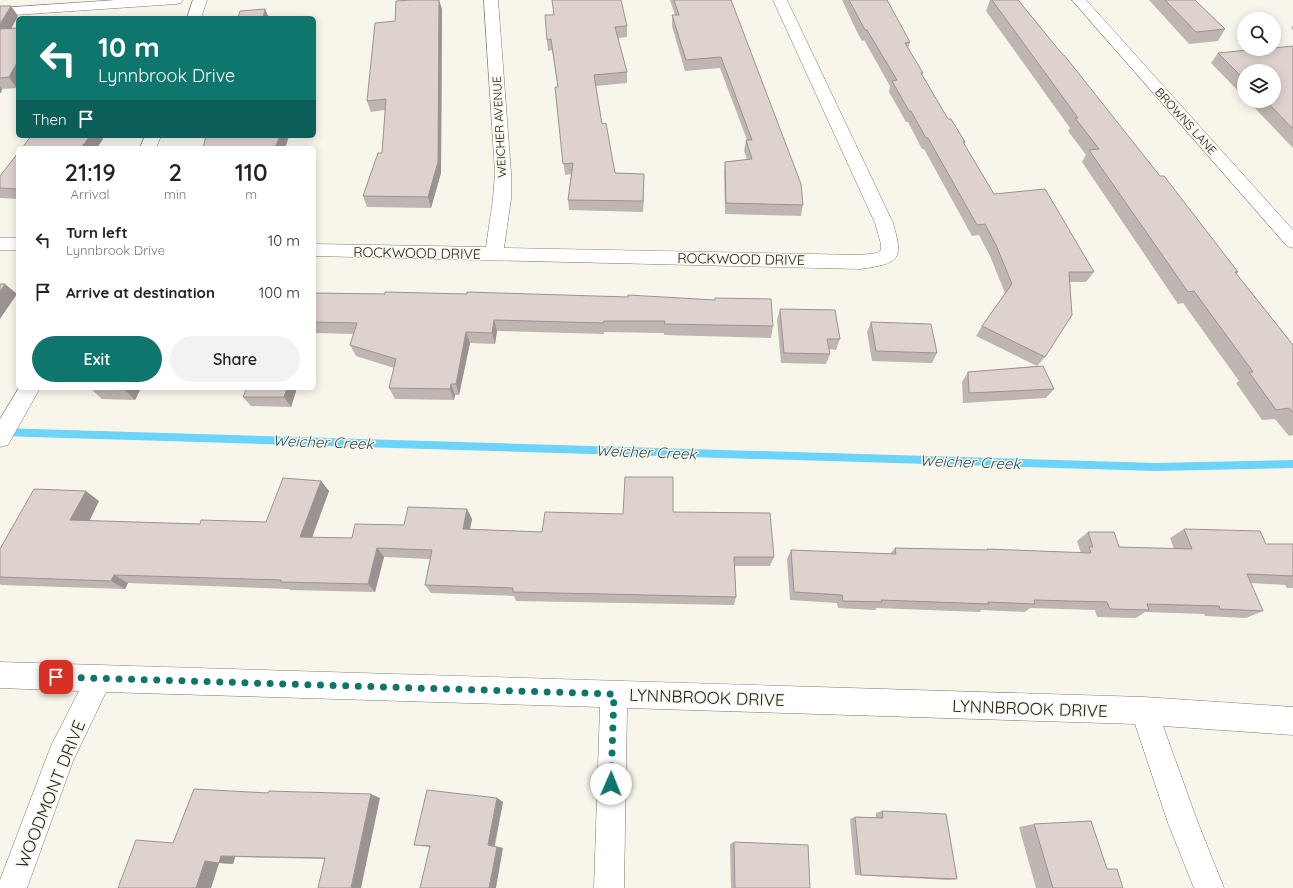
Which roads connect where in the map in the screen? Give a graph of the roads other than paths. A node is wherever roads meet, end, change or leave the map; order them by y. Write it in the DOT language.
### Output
graph roads {
  1 [pos="176,0"];
  2 [pos="200,0"];
  3 [pos="491,0"];
  4 [pos="780,0"];
  5 [pos="1079,0"];
  6 [pos="0,12"];
  7 [pos="195,16"];
  8 [pos="1293,242"];
  9 [pos="0,244"];
  10 [pos="16,244"];
  11 [pos="316,250"];
  12 [pos="494,254"];
  13 [pos="29,390"];
  14 [pos="0,438"];
  15 [pos="0,675"];
  16 [pos="99,678"];
  17 [pos="614,694"];
  18 [pos="1144,711"];
  19 [pos="1293,721"];
  20 [pos="12,888"];
  21 [pos="609,888"];
  22 [pos="1209,888"];
  1 -- 6 [label="street"];
  2 -- 7 [label="street"];
  3 -- 12 [label="street, WEICHER AVENUE"];
  4 -- 12 [label="street, ROCKWOOD DRIVE"];
  5 -- 8 [label="street, BROWNS LANE"];
  9 -- 10 [label="street"];
  11 -- 12 [label="street, ROCKWOOD DRIVE"];
  13 -- 14 [label="street"];
  15 -- 16 [label="street, LYNNBROOK DRIVE"];
  16 -- 17 [label="street, LYNNBROOK DRIVE"];
  16 -- 20 [label="street, WOODMONT DRIVE"];
  17 -- 18 [label="street, LYNNBROOK DRIVE"];
  17 -- 21 [label="street"];
  18 -- 19 [label="street, LYNNBROOK DRIVE"];
  18 -- 22 [label="street"];
}
